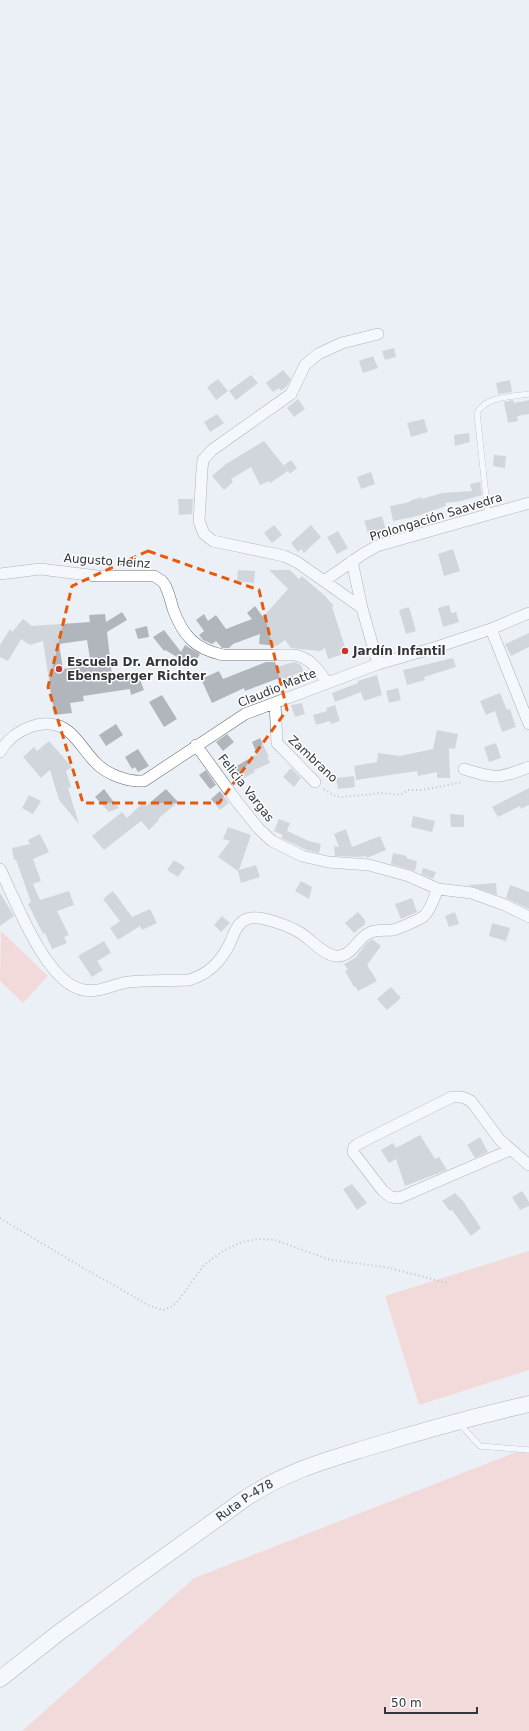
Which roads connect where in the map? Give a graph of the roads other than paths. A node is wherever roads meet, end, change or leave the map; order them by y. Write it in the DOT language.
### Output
graph roads {
  1 [pos="378,334"];
  2 [pos="529,394"];
  3 [pos="529,502"];
  4 [pos="488,515"];
  5 [pos="352,561"];
  6 [pos="0,574"];
  7 [pos="324,582"];
  8 [pos="362,608"];
  9 [pos="529,613"];
  10 [pos="491,628"];
  11 [pos="378,664"];
  12 [pos="327,682"];
  13 [pos="275,703"];
  14 [pos="529,724"];
  15 [pos="196,745"];
  16 [pos="0,752"];
  17 [pos="529,767"];
  18 [pos="464,769"];
  19 [pos="315,782"];
  20 [pos="0,869"];
  21 [pos="438,889"];
  22 [pos="529,917"];
  23 [pos="510,1150"];
  24 [pos="529,1165"];
  25 [pos="529,1404"];
  26 [pos="457,1421"];
  27 [pos="529,1450"];
  28 [pos="0,1679"];
  1 -- 7 [label="street"];
  2 -- 4 [label="lane"];
  3 -- 4 [label="street, Prolongación Saavedra"];
  4 -- 5 [label="street, Prolongación Saavedra"];
  5 -- 7 [label="street, Prolongación Saavedra"];
  5 -- 8 [label="street"];
  6 -- 12 [label="street, Augusto Heinz"];
  7 -- 8 [label="street"];
  8 -- 11 [label="street"];
  9 -- 10 [label="street, Claudio Matte"];
  10 -- 11 [label="street, Claudio Matte"];
  10 -- 14 [label="street"];
  11 -- 12 [label="street, Claudio Matte"];
  12 -- 13 [label="street, Claudio Matte"];
  13 -- 15 [label="street, Claudio Matte"];
  13 -- 19 [label="street, Zambrano"];
  15 -- 16 [label="street, Claudio Matte"];
  15 -- 21 [label="street, Felicia Vargas"];
  17 -- 18 [label="street"];
  20 -- 21 [label="street"];
  21 -- 22 [label="street, Felicia Vargas"];
  23 -- 23 [label="street"];
  23 -- 24 [label="street"];
  25 -- 26 [label="main road, Ruta P-478"];
  26 -- 27 [label="lane"];
  26 -- 28 [label="main road, Ruta P-478"];
}
